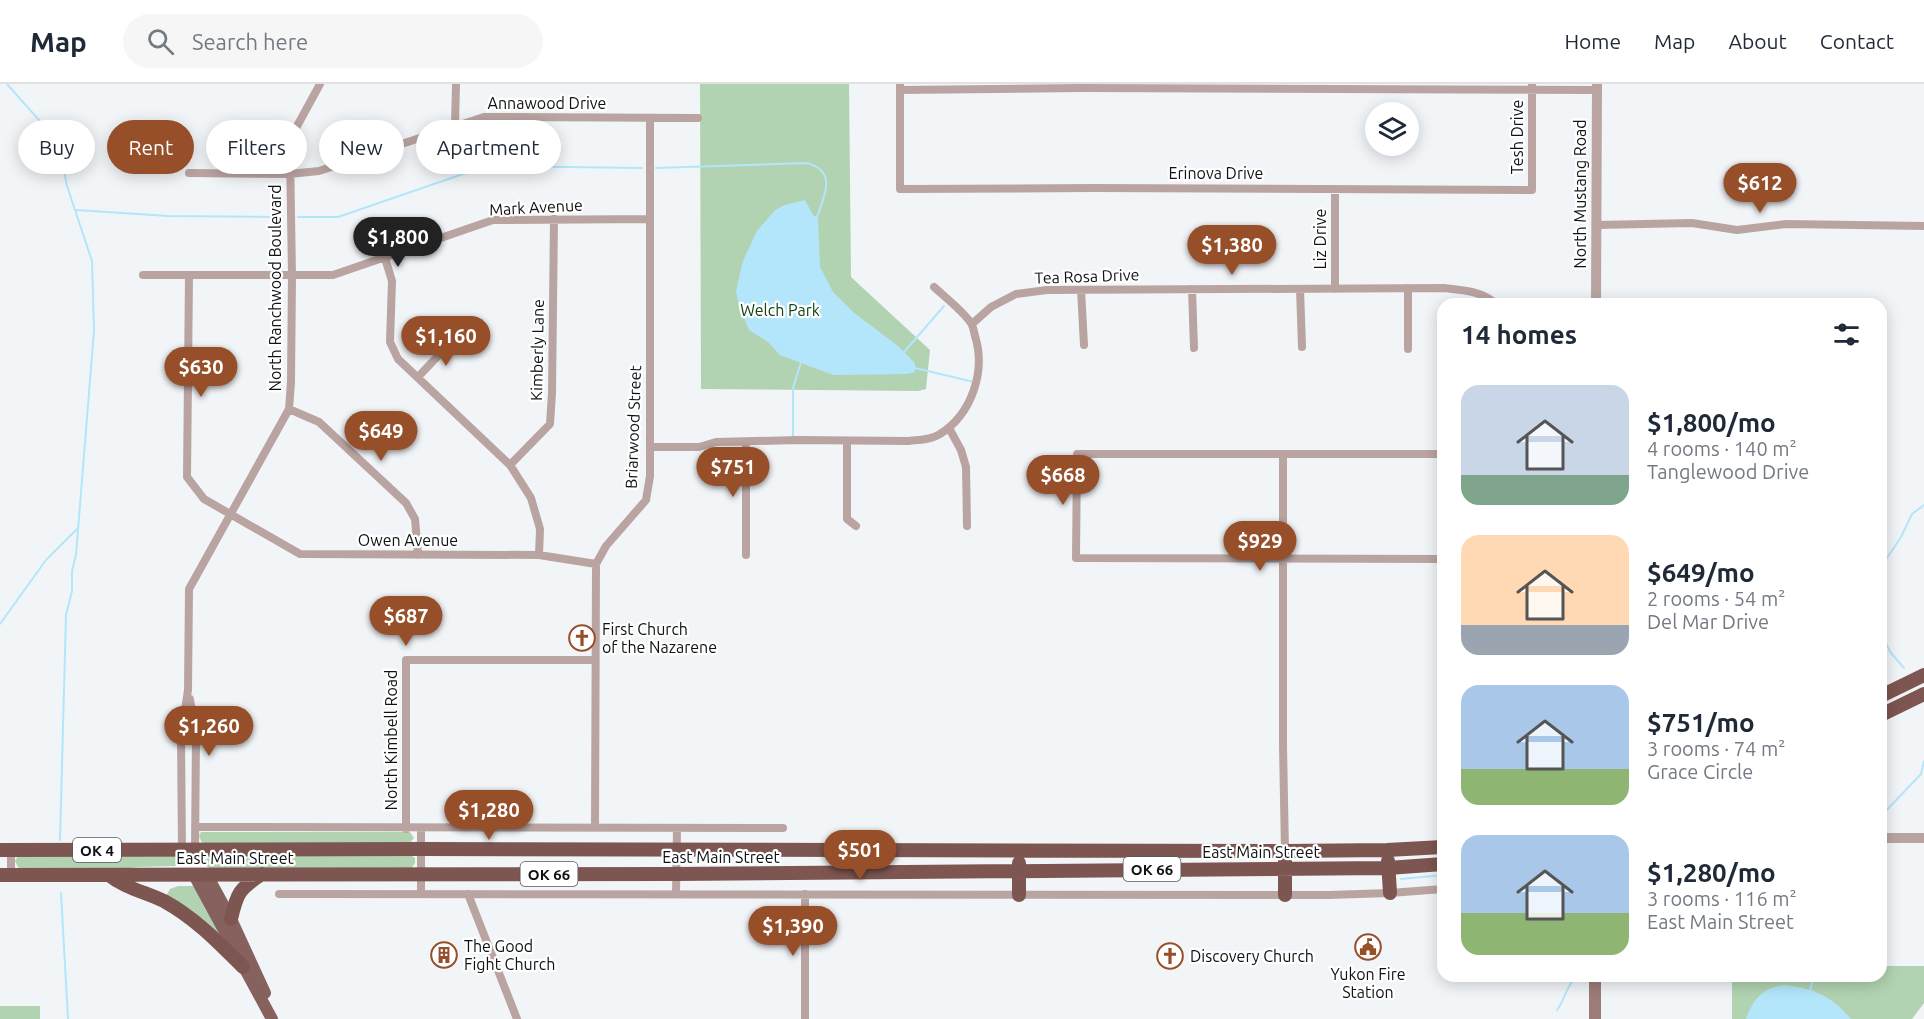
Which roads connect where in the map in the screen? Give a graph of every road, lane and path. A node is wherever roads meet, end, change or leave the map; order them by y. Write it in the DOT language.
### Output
graph roads {
  1 [pos="320,84"];
  2 [pos="456,84"];
  3 [pos="1111,86"];
  4 [pos="900,87"];
  5 [pos="1532,87"];
  6 [pos="1597,87"];
  7 [pos="650,118"];
  8 [pos="698,118"];
  9 [pos="301,120"];
  10 [pos="455,120"];
  11 [pos="471,120"];
  12 [pos="416,138"];
  13 [pos="307,172"];
  14 [pos="290,174"];
  15 [pos="1335,189"];
  16 [pos="1532,190"];
  17 [pos="554,219"];
  18 [pos="650,219"];
  19 [pos="1596,225"];
  20 [pos="1924,226"];
  21 [pos="385,258"];
  22 [pos="143,275"];
  23 [pos="189,275"];
  24 [pos="292,275"];
  25 [pos="934,287"];
  26 [pos="1408,288"];
  27 [pos="1192,289"];
  28 [pos="1300,289"];
  29 [pos="1335,289"];
  30 [pos="1081,290"];
  31 [pos="1490,298"];
  32 [pos="1596,298"];
  33 [pos="972,324"];
  34 [pos="454,339"];
  35 [pos="1084,345"];
  36 [pos="1302,347"];
  37 [pos="1194,348"];
  38 [pos="1408,349"];
  39 [pos="418,377"];
  40 [pos="289,409"];
  41 [pos="949,428"];
  42 [pos="847,441"];
  43 [pos="746,442"];
  44 [pos="650,447"];
  45 [pos="1283,454"];
  46 [pos="1437,454"];
  47 [pos="510,465"];
  48 [pos="230,513"];
  49 [pos="856,526"];
  50 [pos="967,526"];
  51 [pos="418,555"];
  52 [pos="539,555"];
  53 [pos="746,555"];
  54 [pos="1283,559"];
  55 [pos="1437,559"];
  56 [pos="596,564"];
  57 [pos="595,660"];
  58 [pos="1924,675"];
  59 [pos="188,690"];
  60 [pos="1887,693"];
  61 [pos="1924,694"];
  62 [pos="1887,712"];
  63 [pos="181,740"];
  64 [pos="196,741"];
  65 [pos="195,783"];
  66 [pos="182,784"];
  67 [pos="195,827"];
  68 [pos="595,827"];
  69 [pos="421,828"];
  70 [pos="677,828"];
  71 [pos="783,828"];
  72 [pos="406,829"];
  73 [pos="1887,838"];
  74 [pos="1924,838"];
  75 [pos="1437,847"];
  76 [pos="421,849"];
  77 [pos="5,850"];
  78 [pos="189,850"];
  79 [pos="676,850"];
  80 [pos="1387,850"];
  81 [pos="1020,851"];
  82 [pos="1285,851"];
  83 [pos="1437,864"];
  84 [pos="1285,868"];
  85 [pos="1388,868"];
  86 [pos="1019,870"];
  87 [pos="262,874"];
  88 [pos="421,874"];
  89 [pos="676,874"];
  90 [pos="6,875"];
  91 [pos="109,875"];
  92 [pos="200,875"];
  93 [pos="1437,889"];
  94 [pos="421,893"];
  95 [pos="1390,893"];
  96 [pos="279,894"];
  97 [pos="468,894"];
  98 [pos="676,894"];
  99 [pos="805,894"];
  100 [pos="1019,895"];
  101 [pos="1285,895"];
  102 [pos="231,919"];
  103 [pos="243,968"];
  104 [pos="1595,982"];
  105 [pos="274,1019"];
  106 [pos="517,1019"];
  107 [pos="805,1019"];
  108 [pos="1595,1019"];
  1 -- 9 [label="street, North Ranchwood Boulevard"];
  2 -- 10 [label="street"];
  3 -- 4 [label="street"];
  3 -- 5 [label="street"];
  4 -- 15 [label="street, Erinova Drive"];
  5 -- 6 [label="street"];
  5 -- 16 [label="street, Tesh Drive"];
  6 -- 19 [label="street, North Mustang Road"];
  7 -- 8 [label="street, Annawood Drive"];
  7 -- 11 [label="street, Annawood Drive"];
  7 -- 18 [label="street, Briarwood Street"];
  12 -- 13 [label="street, Annawood Drive"];
  14 -- 24 [label="street, North Ranchwood Boulevard"];
  15 -- 16 [label="street, Erinova Drive"];
  15 -- 29 [label="street, Liz Drive"];
  17 -- 18 [label="street, Mark Avenue"];
  17 -- 21 [label="street, Mark Avenue"];
  17 -- 47 [label="street, Kimberly Lane"];
  18 -- 44 [label="street, Briarwood Street"];
  19 -- 20 [label="street"];
  19 -- 32 [label="street, North Mustang Road"];
  21 -- 24 [label="street, Mark Avenue"];
  21 -- 39 [label="street"];
  22 -- 23 [label="street, Mark Avenue"];
  23 -- 24 [label="street, Mark Avenue"];
  23 -- 48 [label="street, Owen Avenue"];
  24 -- 40 [label="street, North Ranchwood Boulevard"];
  25 -- 33 [label="street"];
  26 -- 29 [label="street, Tea Rosa Drive"];
  26 -- 31 [label="street, Tea Rosa Drive"];
  26 -- 38 [label="street"];
  27 -- 28 [label="street, Tea Rosa Drive"];
  27 -- 30 [label="street, Tea Rosa Drive"];
  27 -- 37 [label="street"];
  28 -- 29 [label="street, Tea Rosa Drive"];
  28 -- 36 [label="street"];
  30 -- 33 [label="street, Tea Rosa Drive"];
  30 -- 35 [label="street"];
  33 -- 41 [label="street"];
  34 -- 39 [label="street"];
  39 -- 47 [label="street"];
  40 -- 48 [label="street, North Ranchwood Boulevard"];
  40 -- 51 [label="street"];
  41 -- 42 [label="street"];
  41 -- 50 [label="street"];
  42 -- 43 [label="street"];
  42 -- 49 [label="street"];
  43 -- 44 [label="street"];
  43 -- 53 [label="street"];
  44 -- 56 [label="street, Briarwood Street"];
  45 -- 46 [label="street"];
  45 -- 54 [label="street"];
  45 -- 54 [label="street"];
  47 -- 52 [label="street"];
  48 -- 51 [label="street, Owen Avenue"];
  48 -- 59 [label="street, North Ranchwood Boulevard"];
  51 -- 52 [label="street, Owen Avenue"];
  52 -- 56 [label="street, Owen Avenue"];
  54 -- 55 [label="street"];
  54 -- 82 [label="street"];
  56 -- 57 [label="street"];
  57 -- 68 [label="street"];
  57 -- 72 [label="street, North Kimbell Road"];
  58 -- 60 [label="highway"];
  59 -- 63 [label="street, North Ranchwood Boulevard"];
  59 -- 64 [label="street, North Ranchwood Boulevard"];
  61 -- 62 [label="highway"];
  63 -- 64 [label="street"];
  63 -- 66 [label="street, North Ranchwood Boulevard"];
  64 -- 65 [label="street, North Ranchwood Boulevard"];
  65 -- 66 [label="street"];
  65 -- 67 [label="street, North Ranchwood Boulevard"];
  66 -- 78 [label="street, North Ranchwood Boulevard"];
  67 -- 72 [label="street, East Main Street"];
  67 -- 78 [label="street, North Ranchwood Boulevard"];
  68 -- 69 [label="street, East Main Street"];
  68 -- 70 [label="street, East Main Street"];
  69 -- 72 [label="street, East Main Street"];
  69 -- 76 [label="street"];
  70 -- 71 [label="street, East Main Street"];
  70 -- 79 [label="street"];
  73 -- 74 [label="street"];
  75 -- 80 [label="highway, East Main Street / OK 66"];
  76 -- 78 [label="highway, East Main Street / OK 66"];
  76 -- 79 [label="highway, East Main Street / OK 66"];
  76 -- 88 [label="street"];
  77 -- 78 [label="highway, East Main Street / OK 4"];
  77 -- 90 [label="street"];
  78 -- 92 [label="highway"];
  79 -- 81 [label="highway, East Main Street / OK 66"];
  79 -- 89 [label="street"];
  80 -- 82 [label="highway, East Main Street / OK 66"];
  80 -- 85 [label="highway"];
  81 -- 82 [label="highway, East Main Street / OK 66"];
  81 -- 86 [label="highway"];
  82 -- 84 [label="highway"];
  83 -- 85 [label="highway, East Main Street / OK 66"];
  84 -- 85 [label="highway, East Main Street / OK 66"];
  84 -- 86 [label="highway, East Main Street / OK 66"];
  84 -- 101 [label="highway"];
  85 -- 95 [label="highway"];
  86 -- 89 [label="highway, East Main Street / OK 66"];
  86 -- 100 [label="highway"];
  87 -- 88 [label="highway, East Main Street / OK 66"];
  87 -- 92 [label="highway, East Main Street / OK 66"];
  87 -- 102 [label="highway"];
  88 -- 89 [label="highway, East Main Street / OK 66"];
  88 -- 94 [label="street"];
  89 -- 98 [label="street"];
  90 -- 91 [label="highway, East Main Street / OK 4"];
  91 -- 92 [label="highway, East Main Street / OK 66"];
  91 -- 103 [label="highway, OK 4"];
  92 -- 102 [label="main road, OK 4"];
  92 -- 103 [label="main road"];
  93 -- 95 [label="street"];
  94 -- 96 [label="street"];
  94 -- 97 [label="street"];
  95 -- 101 [label="street"];
  97 -- 98 [label="street"];
  97 -- 106 [label="street"];
  98 -- 99 [label="street"];
  99 -- 100 [label="street"];
  99 -- 107 [label="street"];
  100 -- 101 [label="street"];
  102 -- 105 [label="main road, OK 4"];
  103 -- 105 [label="main road, OK 4"];
  104 -- 108 [label="main road"];
}
